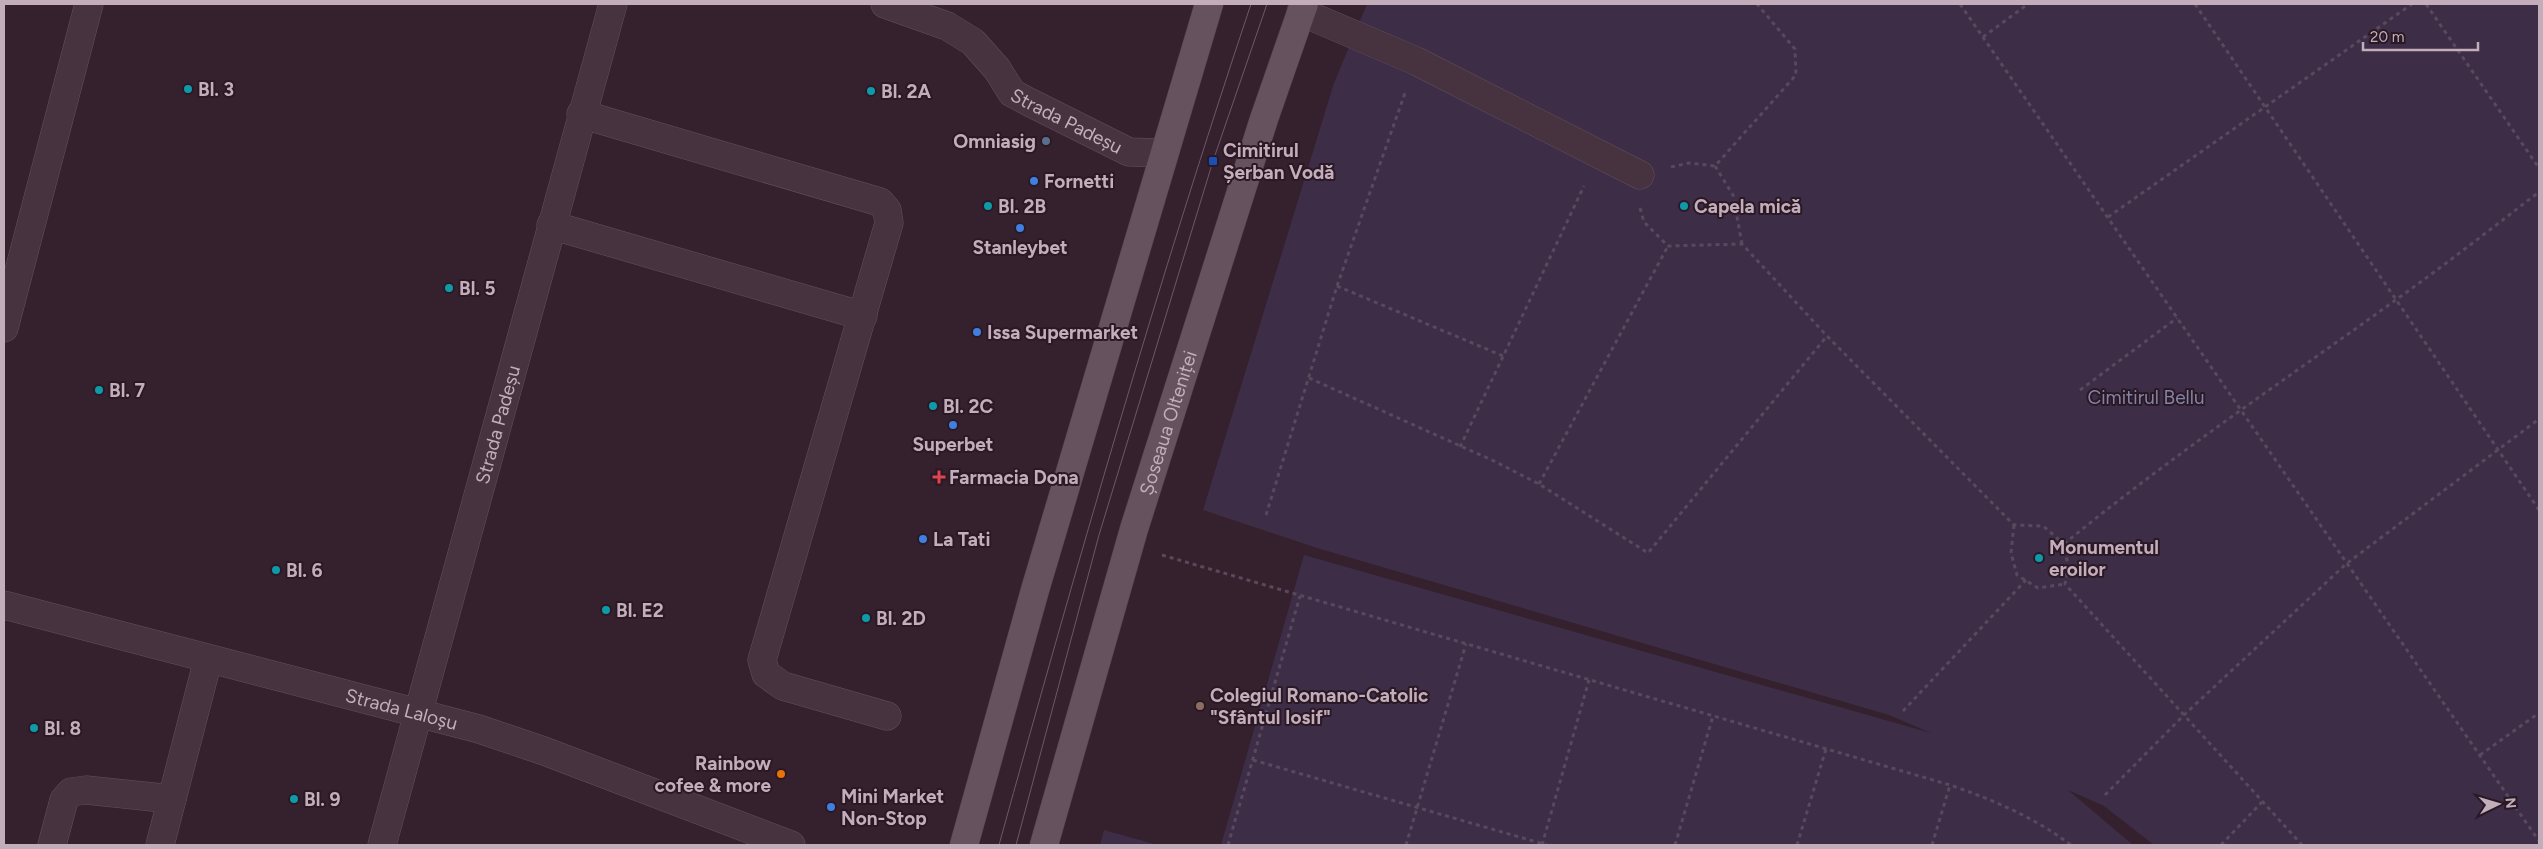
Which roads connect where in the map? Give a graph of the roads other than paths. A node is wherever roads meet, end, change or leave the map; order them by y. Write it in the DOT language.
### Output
graph roads {
  1 [pos="89,4"];
  2 [pos="612,4"];
  3 [pos="885,4"];
  4 [pos="1208,6"];
  5 [pos="1302,8"];
  6 [pos="581,114"];
  7 [pos="1163,153"];
  8 [pos="1640,175"];
  9 [pos="551,225"];
  10 [pos="863,316"];
  11 [pos="4,328"];
  12 [pos="4,605"];
  13 [pos="208,660"];
  14 [pos="418,713"];
  15 [pos="887,716"];
  16 [pos="172,799"];
  17 [pos="52,845"];
  18 [pos="160,845"];
  19 [pos="382,845"];
  20 [pos="791,845"];
  21 [pos="964,845"];
  22 [pos="1044,845"];
  1 -- 11 [label="street"];
  2 -- 6 [label="street, Strada Padeșu"];
  3 -- 7 [label="street, Strada Padeșu"];
  4 -- 7 [label="main road"];
  5 -- 8 [label="street"];
  5 -- 22 [label="main road, Șoseaua Olteniței"];
  6 -- 9 [label="street, Strada Padeșu"];
  6 -- 10 [label="street"];
  7 -- 21 [label="main road"];
  9 -- 10 [label="street"];
  9 -- 14 [label="street, Strada Padeșu"];
  10 -- 15 [label="street"];
  12 -- 13 [label="street, Strada Laloșu"];
  13 -- 14 [label="street, Strada Laloșu"];
  13 -- 16 [label="street"];
  14 -- 19 [label="street, Strada Padeșu"];
  14 -- 20 [label="street, Strada Laloșu"];
  16 -- 17 [label="street"];
  16 -- 18 [label="street"];
}
